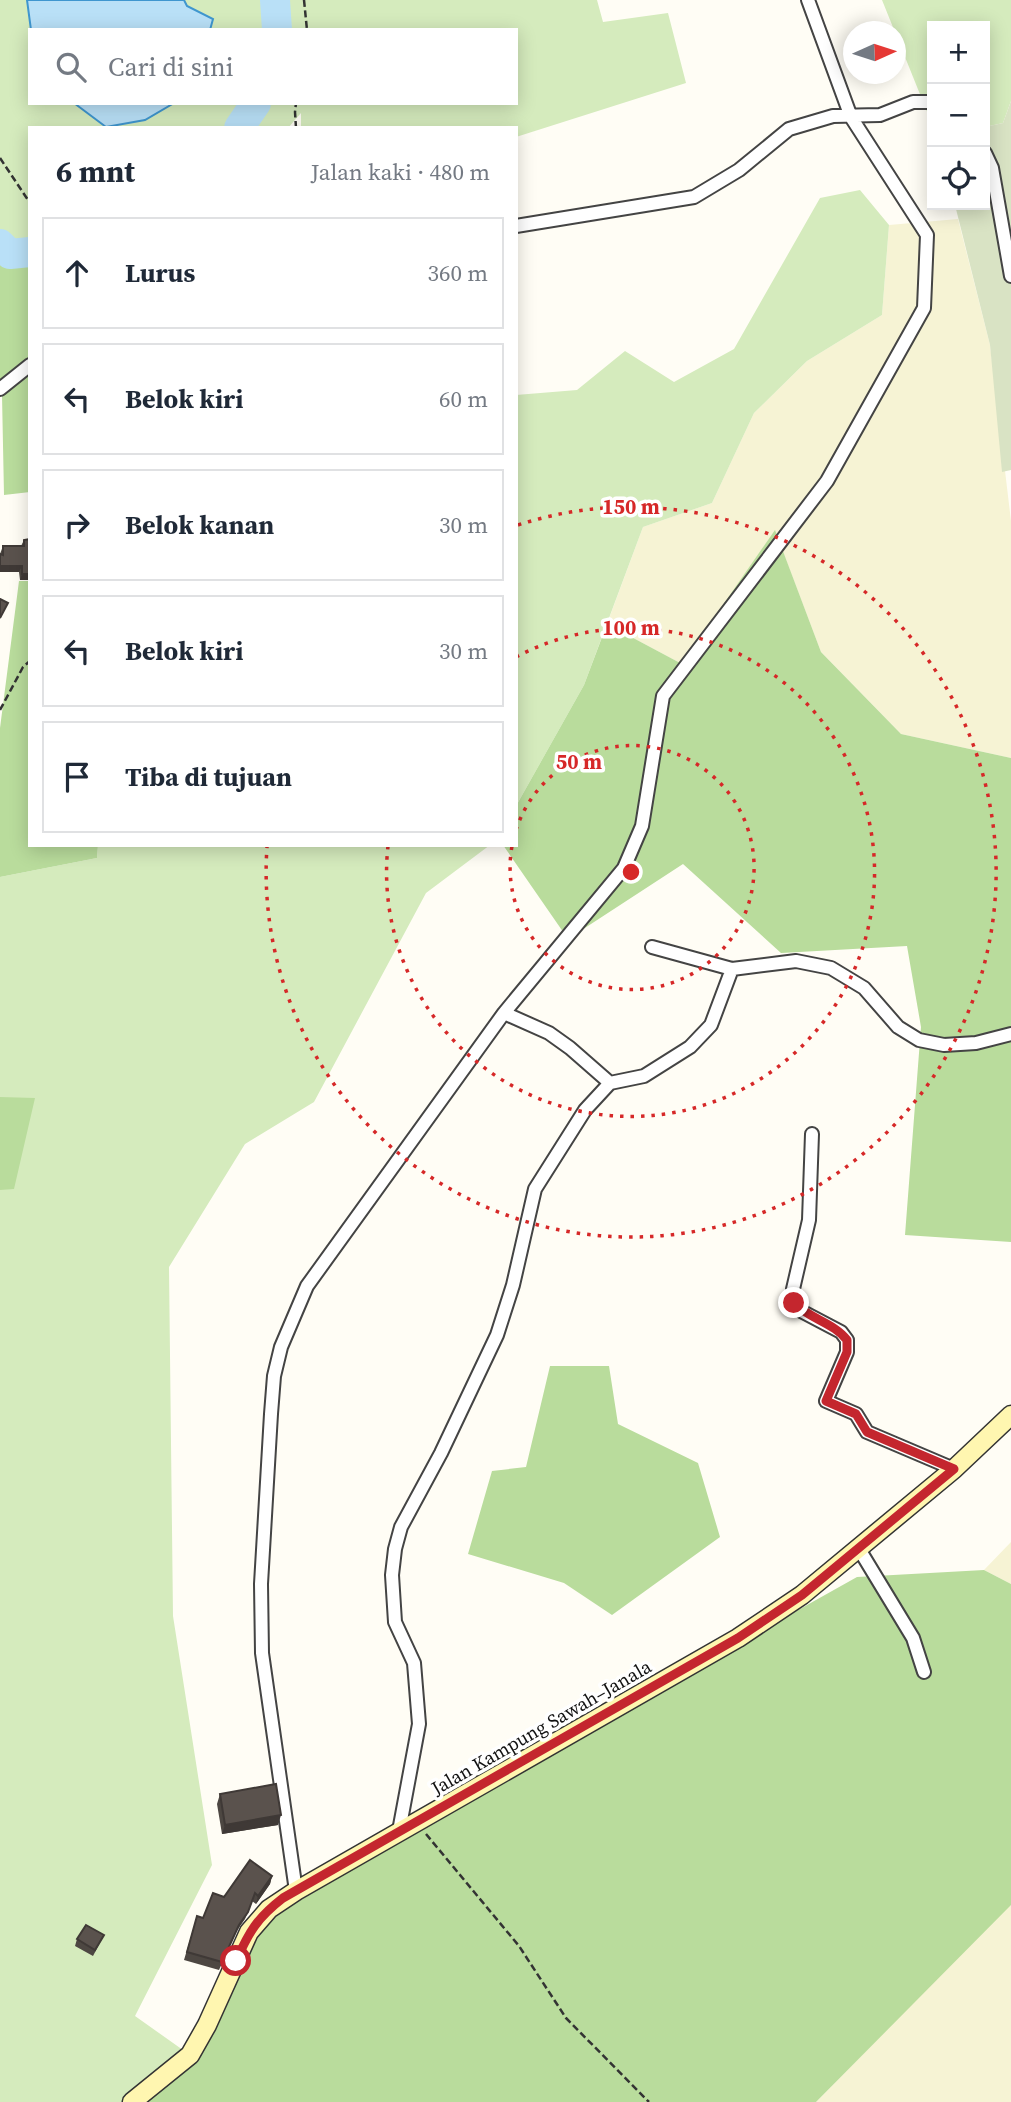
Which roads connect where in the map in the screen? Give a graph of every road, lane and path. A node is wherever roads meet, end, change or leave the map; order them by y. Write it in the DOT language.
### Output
graph roads {
  1 [pos="304,0"];
  2 [pos="808,0"];
  3 [pos="307,28"];
  4 [pos="927,102"];
  5 [pos="296,105"];
  6 [pos="851,117"];
  7 [pos="296,126"];
  8 [pos="0,158"];
  9 [pos="990,164"];
  10 [pos="28,200"];
  11 [pos="518,226"];
  12 [pos="1011,276"];
  13 [pos="28,367"];
  14 [pos="0,389"];
  15 [pos="28,663"];
  16 [pos="0,710"];
  17 [pos="652,947"];
  18 [pos="732,969"];
  19 [pos="504,1013"];
  20 [pos="1011,1034"];
  21 [pos="610,1083"];
  22 [pos="812,1134"];
  23 [pos="1011,1415"];
  24 [pos="954,1469"];
  25 [pos="859,1549"];
  26 [pos="923,1672"];
  27 [pos="416,1822"];
  28 [pos="399,1831"];
  29 [pos="296,1891"];
  30 [pos="132,2102"];
  31 [pos="649,2102"];
  1 -- 3 [label="path"];
  2 -- 6 [label="street"];
  4 -- 6 [label="street"];
  5 -- 7 [label="path"];
  6 -- 11 [label="street"];
  6 -- 19 [label="street"];
  8 -- 10 [label="path"];
  9 -- 12 [label="street"];
  13 -- 14 [label="street"];
  15 -- 16 [label="path"];
  17 -- 18 [label="street"];
  18 -- 20 [label="street"];
  18 -- 21 [label="street"];
  19 -- 21 [label="street"];
  19 -- 29 [label="street"];
  21 -- 28 [label="street"];
  22 -- 24 [label="street"];
  23 -- 24 [label="main road, Jalan Kampung Sawah–Janala"];
  24 -- 25 [label="main road, Jalan Kampung Sawah–Janala"];
  25 -- 26 [label="street"];
  25 -- 27 [label="main road, Jalan Kampung Sawah–Janala"];
  27 -- 28 [label="main road, Jalan Kampung Sawah–Janala"];
  27 -- 31 [label="path"];
  28 -- 29 [label="main road, Jalan Kampung Sawah–Janala"];
  29 -- 30 [label="main road, Jalan Kampung Sawah–Janala"];
}
